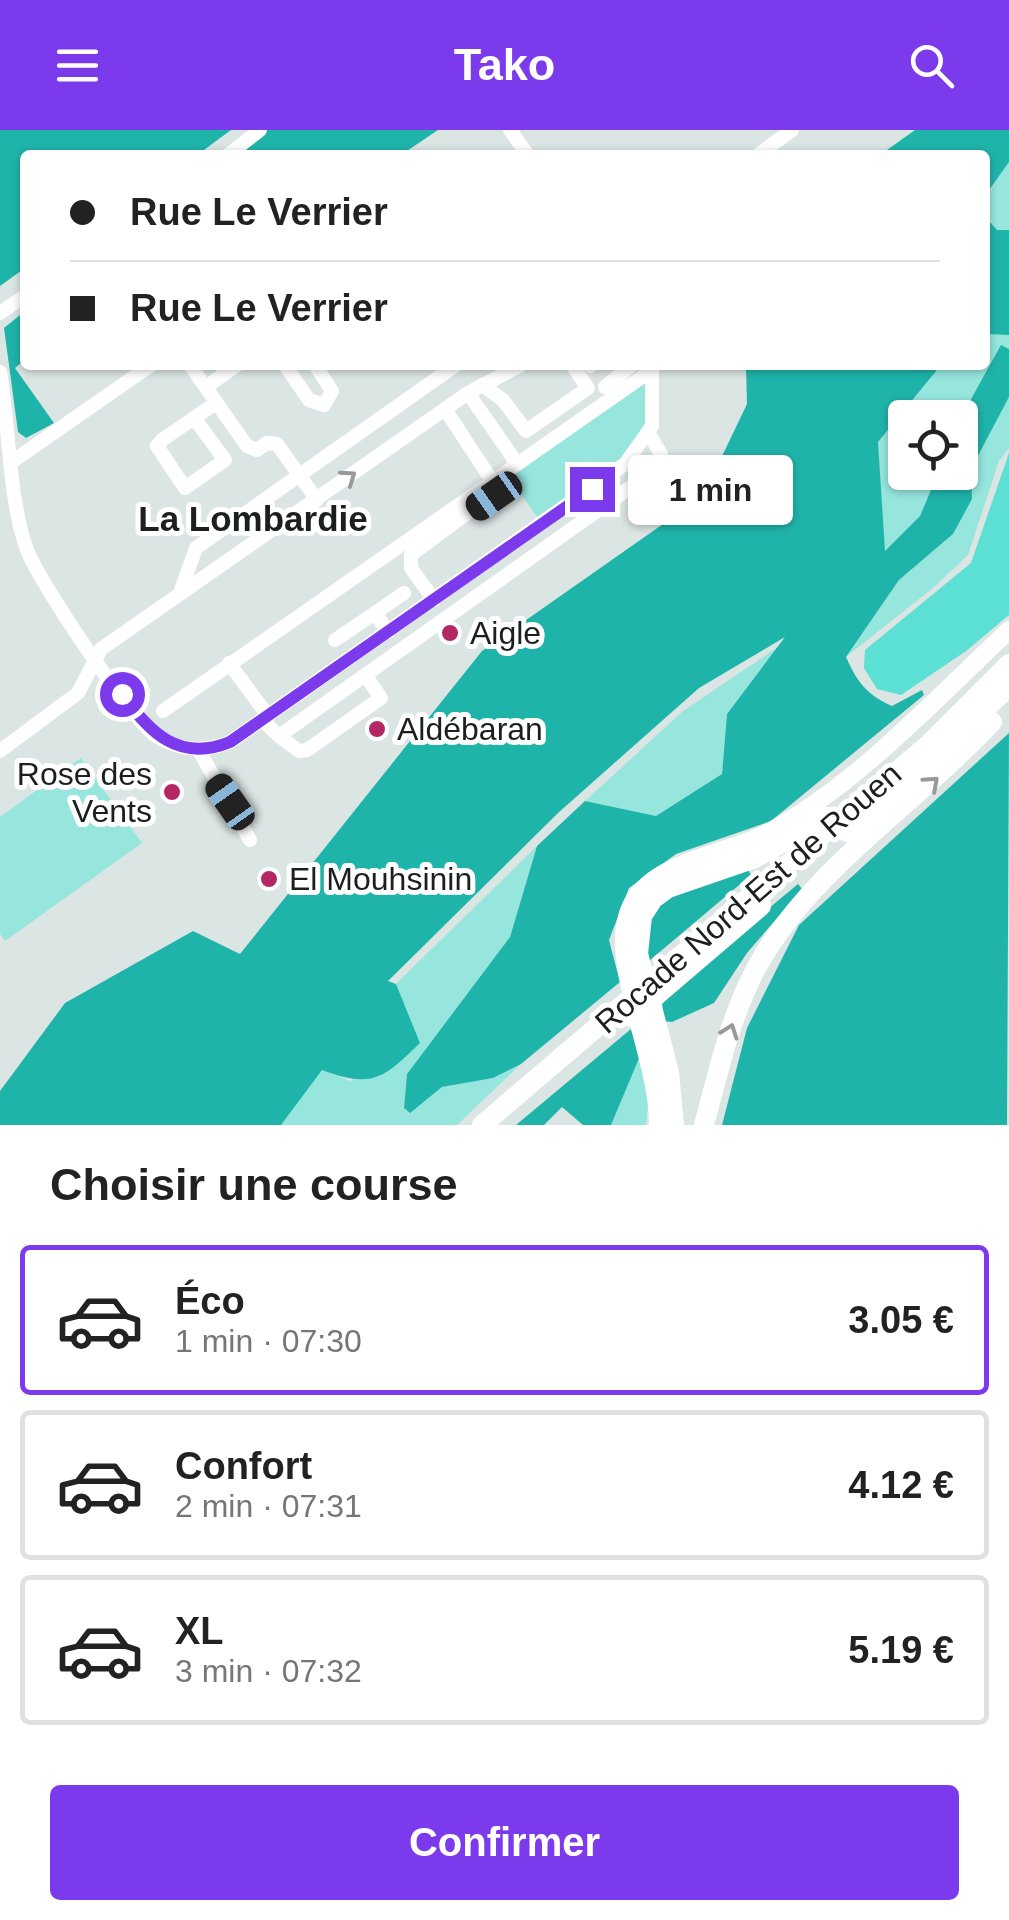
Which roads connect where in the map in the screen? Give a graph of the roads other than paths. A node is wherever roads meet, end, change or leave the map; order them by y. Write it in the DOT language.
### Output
graph roads {
  1 [pos="260,130"];
  2 [pos="792,130"];
  3 [pos="234,150"];
  4 [pos="765,150"];
  5 [pos="144,370"];
  6 [pos="194,370"];
  7 [pos="230,370"];
  8 [pos="288,370"];
  9 [pos="318,370"];
  10 [pos="449,370"];
  11 [pos="497,370"];
  12 [pos="575,370"];
  13 [pos="626,370"];
  14 [pos="649,370"];
  15 [pos="652,370"];
  16 [pos="0,372"];
  17 [pos="482,385"];
  18 [pos="206,387"];
  19 [pos="605,387"];
  20 [pos="468,393"];
  21 [pos="216,402"];
  22 [pos="445,409"];
  23 [pos="194,418"];
  24 [pos="650,434"];
  25 [pos="13,461"];
  26 [pos="516,462"];
  27 [pos="299,475"];
  28 [pos="493,478"];
  29 [pos="317,500"];
  30 [pos="182,590"];
  31 [pos="404,593"];
  32 [pos="434,600"];
  33 [pos="375,612"];
  34 [pos="1009,630"];
  35 [pos="388,632"];
  36 [pos="336,640"];
  37 [pos="96,656"];
  38 [pos="229,663"];
  39 [pos="1009,664"];
  40 [pos="365,675"];
  41 [pos="1009,687"];
  42 [pos="1009,701"];
  43 [pos="163,710"];
  44 [pos="265,718"];
  45 [pos="279,736"];
  46 [pos="198,749"];
  47 [pos="0,750"];
  48 [pos="880,784"];
  49 [pos="250,840"];
  50 [pos="674,971"];
  51 [pos="608,1027"];
  52 [pos="482,1125"];
  53 [pos="503,1125"];
  54 [pos="658,1125"];
  55 [pos="674,1125"];
  56 [pos="704,1125"];
  1 -- 3 [label="street"];
  2 -- 4 [label="street"];
  5 -- 25 [label="street"];
  6 -- 18 [label="street"];
  7 -- 18 [label="street"];
  8 -- 9 [label="street"];
  10 -- 27 [label="street"];
  11 -- 17 [label="street"];
  12 -- 17 [label="street"];
  13 -- 19 [label="street"];
  14 -- 26 [label="street"];
  15 -- 24 [label="street"];
  16 -- 25 [label="street"];
  17 -- 20 [label="street"];
  18 -- 21 [label="street"];
  20 -- 22 [label="street"];
  20 -- 26 [label="street"];
  21 -- 23 [label="street"];
  21 -- 27 [label="street"];
  22 -- 28 [label="street"];
  29 -- 22 [label="street, one-way"];
  23 -- 23 [label="street"];
  24 -- 32 [label="street"];
  24 -- 40 [label="street"];
  25 -- 37 [label="street"];
  26 -- 28 [label="street"];
  27 -- 29 [label="street"];
  27 -- 30 [label="street"];
  28 -- 32 [label="street"];
  28 -- 38 [label="street"];
  29 -- 30 [label="street"];
  30 -- 37 [label="street"];
  31 -- 33 [label="street"];
  32 -- 35 [label="street"];
  33 -- 35 [label="street"];
  33 -- 36 [label="street"];
  34 -- 54 [label="main road"];
  35 -- 44 [label="street"];
  37 -- 46 [label="street"];
  37 -- 47 [label="street"];
  38 -- 43 [label="street"];
  38 -- 44 [label="street"];
  39 -- 48 [label="highway, Rocade Nord-Est de Rouen"];
  40 -- 45 [label="street"];
  40 -- 45 [label="street"];
  41 -- 50 [label="highway, Rocade Nord-Est de Rouen"];
  56 -- 42 [label="highway, one-way"];
  44 -- 45 [label="street"];
  44 -- 46 [label="street"];
  46 -- 49 [label="street"];
  48 -- 50 [label="highway, Rocade Nord-Est de Rouen"];
  48 -- 55 [label="highway"];
  50 -- 51 [label="highway, Rocade Nord-Est de Rouen"];
  51 -- 52 [label="highway, Rocade Nord-Est de Rouen"];
  51 -- 53 [label="highway, Rocade Nord-Est de Rouen"];
}
